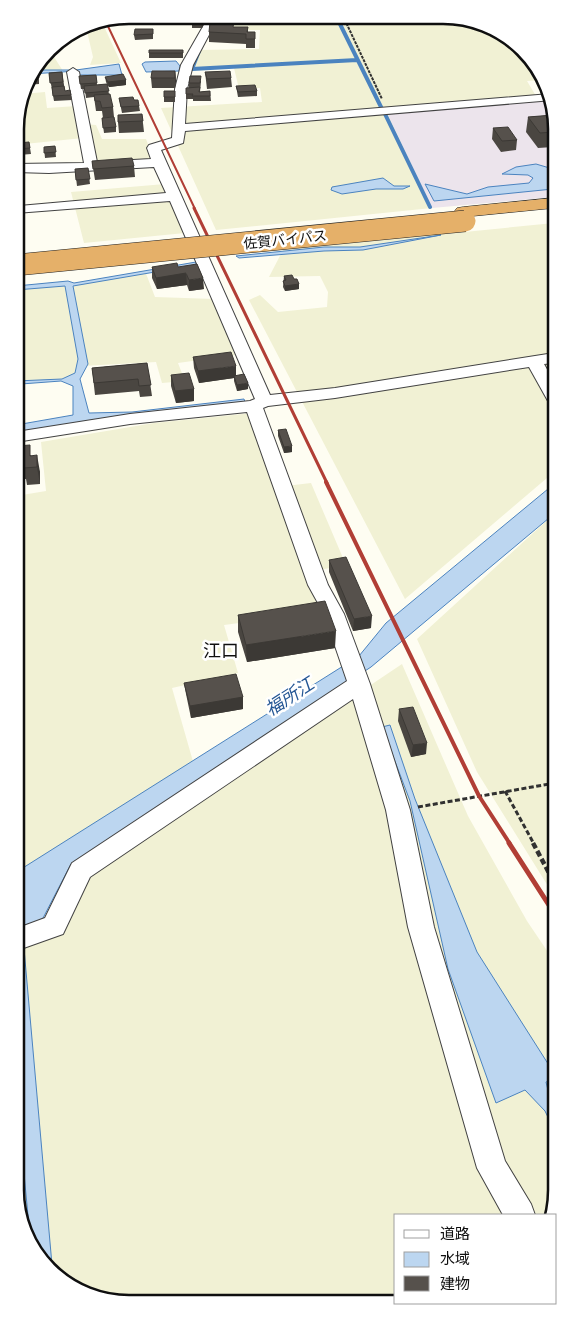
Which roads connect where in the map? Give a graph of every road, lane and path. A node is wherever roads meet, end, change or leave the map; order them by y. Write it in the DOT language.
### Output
graph roads {
  1 [pos="210,24"];
  2 [pos="347,24"];
  3 [pos="73,72"];
  4 [pos="544,99"];
  5 [pos="388,110"];
  6 [pos="180,128"];
  7 [pos="159,163"];
  8 [pos="91,167"];
  9 [pos="24,168"];
  10 [pos="175,196"];
  11 [pos="548,204"];
  12 [pos="24,210"];
  13 [pos="548,212"];
  14 [pos="464,216"];
  15 [pos="24,254"];
  16 [pos="24,264"];
  17 [pos="548,359"];
  18 [pos="534,361"];
  19 [pos="548,386"];
  20 [pos="259,403"];
  21 [pos="24,436"];
  22 [pos="359,684"];
  23 [pos="548,784"];
  24 [pos="506,791"];
  25 [pos="398,810"];
  26 [pos="548,871"];
  27 [pos="26,936"];
  28 [pos="519,1214"];
  1 -- 6 [label="street"];
  2 -- 5 [label="path"];
  3 -- 8 [label="street"];
  4 -- 5 [label="street"];
  5 -- 6 [label="street"];
  6 -- 7 [label="street"];
  7 -- 8 [label="street"];
  7 -- 10 [label="street"];
  8 -- 9 [label="street"];
  10 -- 12 [label="street"];
  10 -- 20 [label="street"];
  11 -- 14 [label="highway, 佐賀バイパス"];
  13 -- 14 [label="highway, 佐賀バイパス"];
  14 -- 15 [label="highway, 佐賀バイパス"];
  14 -- 16 [label="highway, 佐賀バイパス, bridge"];
  17 -- 18 [label="street"];
  18 -- 19 [label="street"];
  18 -- 20 [label="street"];
  20 -- 21 [label="street"];
  20 -- 22 [label="street"];
  22 -- 25 [label="street"];
  22 -- 27 [label="street"];
  23 -- 24 [label="path"];
  24 -- 25 [label="path"];
  24 -- 26 [label="path"];
  25 -- 28 [label="street"];
}
